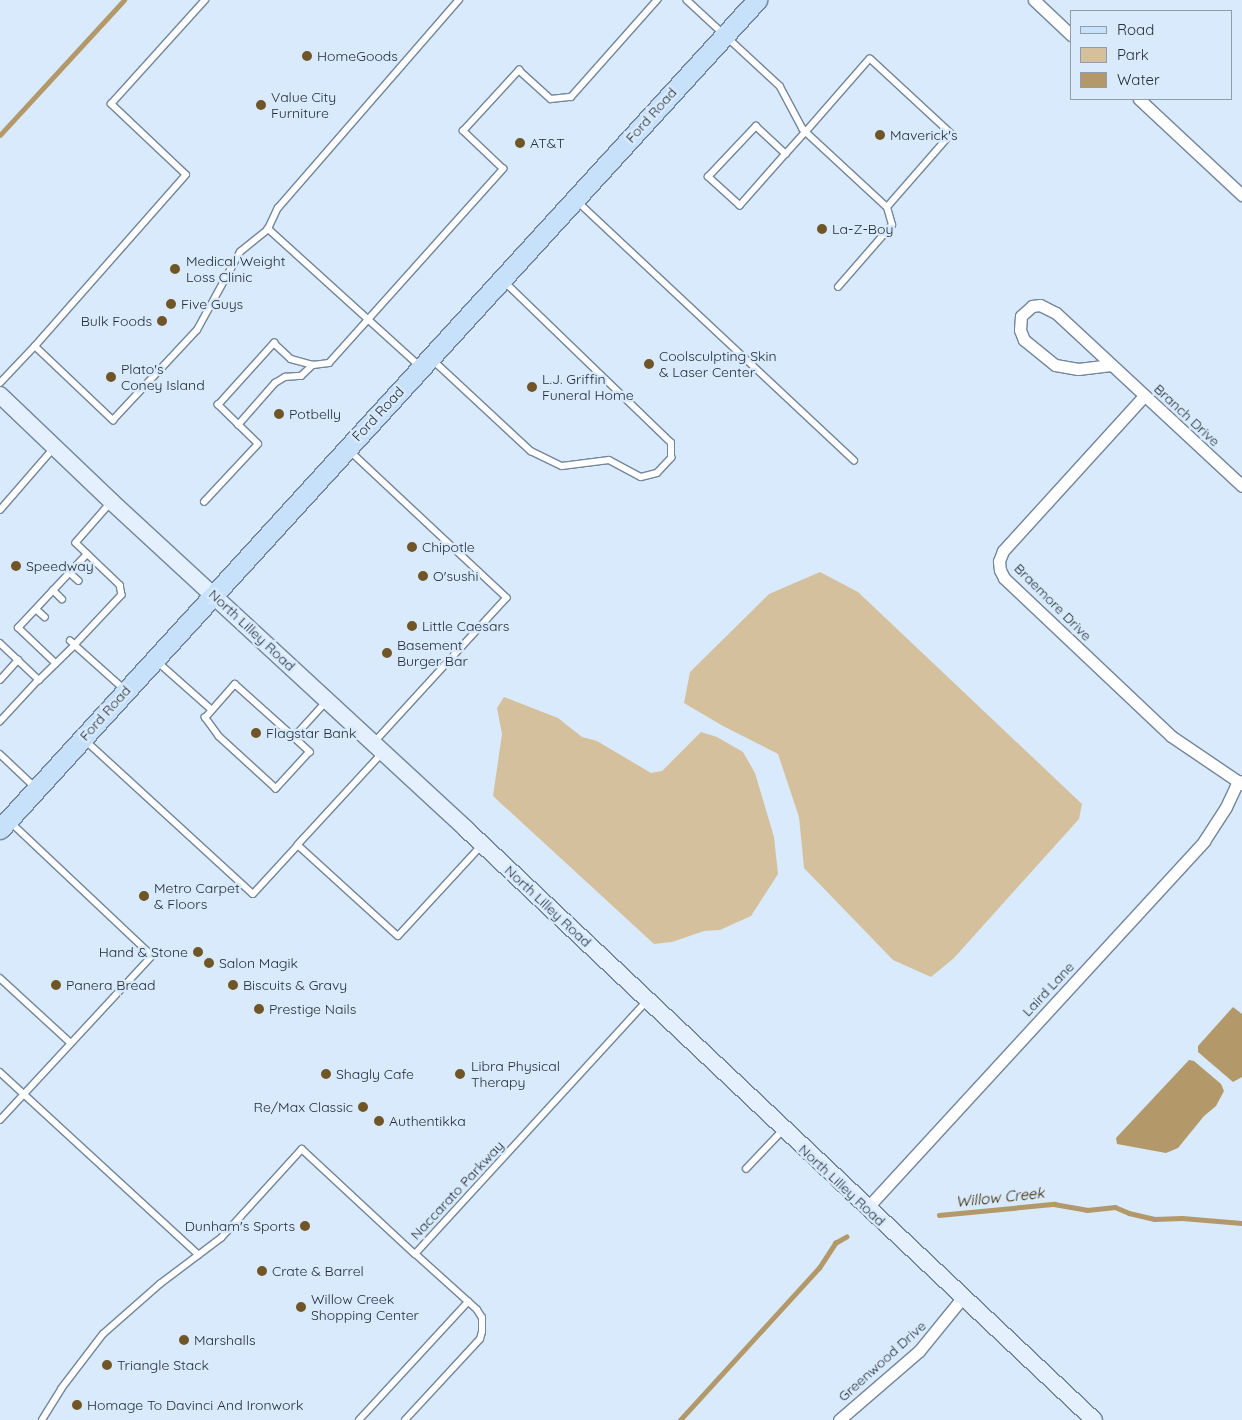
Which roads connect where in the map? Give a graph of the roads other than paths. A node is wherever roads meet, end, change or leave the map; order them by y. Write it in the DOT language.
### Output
graph roads {
  1 [pos="204,0"];
  2 [pos="459,0"];
  3 [pos="658,0"];
  4 [pos="687,0"];
  5 [pos="757,0"];
  6 [pos="1034,0"];
  7 [pos="1070,34"];
  8 [pos="724,35"];
  9 [pos="1140,100"];
  10 [pos="806,132"];
  11 [pos="786,154"];
  12 [pos="1242,194"];
  13 [pos="575,199"];
  14 [pos="887,207"];
  15 [pos="268,229"];
  16 [pos="501,279"];
  17 [pos="838,287"];
  18 [pos="369,320"];
  19 [pos="35,346"];
  20 [pos="425,362"];
  21 [pos="314,365"];
  22 [pos="1111,365"];
  23 [pos="0,383"];
  24 [pos="0,395"];
  25 [pos="1144,396"];
  26 [pos="238,425"];
  27 [pos="56,446"];
  28 [pos="347,448"];
  29 [pos="854,460"];
  30 [pos="1242,486"];
  31 [pos="112,502"];
  32 [pos="204,502"];
  33 [pos="0,510"];
  34 [pos="87,554"];
  35 [pos="69,572"];
  36 [pos="79,581"];
  37 [pos="53,590"];
  38 [pos="214,594"];
  39 [pos="62,599"];
  40 [pos="36,609"];
  41 [pos="45,617"];
  42 [pos="70,640"];
  43 [pos="0,643"];
  44 [pos="75,645"];
  45 [pos="154,659"];
  46 [pos="18,660"];
  47 [pos="56,664"];
  48 [pos="0,680"];
  49 [pos="39,680"];
  50 [pos="126,691"];
  51 [pos="328,700"];
  52 [pos="212,710"];
  53 [pos="0,722"];
  54 [pos="294,737"];
  55 [pos="82,738"];
  56 [pos="379,748"];
  57 [pos="0,754"];
  58 [pos="1240,782"];
  59 [pos="37,788"];
  60 [pos="4,824"];
  61 [pos="482,844"];
  62 [pos="298,845"];
  63 [pos="0,978"];
  64 [pos="648,1000"];
  65 [pos="72,1043"];
  66 [pos="0,1072"];
  67 [pos="24,1095"];
  68 [pos="0,1120"];
  69 [pos="783,1130"];
  70 [pos="746,1168"];
  71 [pos="867,1208"];
  72 [pos="199,1254"];
  73 [pos="415,1254"];
  74 [pos="962,1298"];
  75 [pos="468,1302"];
  76 [pos="42,1420"];
  77 [pos="358,1420"];
  78 [pos="405,1420"];
  79 [pos="838,1420"];
  80 [pos="1094,1420"];
  1 -- 19 [label="lane"];
  2 -- 15 [label="lane"];
  3 -- 18 [label="lane"];
  4 -- 8 [label="lane"];
  5 -- 8 [label="main road, Ford Road"];
  6 -- 7 [label="street"];
  8 -- 10 [label="lane"];
  8 -- 13 [label="main road, Ford Road"];
  9 -- 12 [label="street"];
  10 -- 11 [label="lane"];
  10 -- 14 [label="lane"];
  10 -- 14 [label="lane"];
  11 -- 11 [label="lane"];
  13 -- 16 [label="main road, Ford Road"];
  13 -- 29 [label="lane"];
  14 -- 17 [label="lane"];
  15 -- 18 [label="lane"];
  15 -- 19 [label="lane"];
  16 -- 20 [label="main road, Ford Road"];
  16 -- 20 [label="lane"];
  18 -- 20 [label="lane"];
  18 -- 21 [label="lane"];
  19 -- 23 [label="lane"];
  20 -- 28 [label="main road, Ford Road"];
  21 -- 26 [label="lane"];
  21 -- 26 [label="lane"];
  22 -- 22 [label="street, Branch Drive"];
  22 -- 25 [label="street, Branch Drive"];
  24 -- 27 [label="street, North Lilley Road"];
  25 -- 30 [label="street, Branch Drive"];
  25 -- 58 [label="street, Braemore Drive"];
  26 -- 32 [label="lane"];
  27 -- 31 [label="street, North Lilley Road"];
  27 -- 33 [label="lane"];
  28 -- 38 [label="main road, Ford Road"];
  28 -- 56 [label="lane"];
  31 -- 34 [label="lane"];
  31 -- 38 [label="street, North Lilley Road"];
  34 -- 35 [label="lane"];
  34 -- 44 [label="lane"];
  35 -- 36 [label="lane"];
  35 -- 37 [label="lane"];
  37 -- 39 [label="lane"];
  37 -- 40 [label="lane"];
  38 -- 45 [label="main road, Ford Road"];
  38 -- 51 [label="street, North Lilley Road"];
  40 -- 41 [label="lane"];
  40 -- 47 [label="lane"];
  42 -- 44 [label="lane"];
  43 -- 46 [label="lane"];
  44 -- 47 [label="lane"];
  44 -- 50 [label="lane"];
  45 -- 50 [label="main road, Ford Road"];
  45 -- 52 [label="lane"];
  46 -- 48 [label="lane"];
  46 -- 49 [label="lane"];
  47 -- 49 [label="lane"];
  49 -- 53 [label="lane"];
  50 -- 55 [label="main road, Ford Road"];
  51 -- 54 [label="lane"];
  51 -- 56 [label="street, North Lilley Road"];
  52 -- 54 [label="lane"];
  52 -- 54 [label="lane"];
  55 -- 59 [label="main road, Ford Road"];
  55 -- 62 [label="lane"];
  56 -- 61 [label="street, North Lilley Road"];
  56 -- 62 [label="lane"];
  57 -- 59 [label="lane"];
  58 -- 71 [label="street, Laird Lane"];
  59 -- 60 [label="main road, Ford Road"];
  60 -- 65 [label="lane"];
  61 -- 62 [label="lane"];
  61 -- 64 [label="street, North Lilley Road"];
  63 -- 65 [label="lane"];
  64 -- 69 [label="street, North Lilley Road"];
  64 -- 73 [label="lane, Naccarato Parkway"];
  65 -- 67 [label="lane"];
  66 -- 67 [label="lane"];
  67 -- 68 [label="lane"];
  67 -- 72 [label="lane"];
  69 -- 70 [label="lane"];
  69 -- 71 [label="street, North Lilley Road"];
  71 -- 74 [label="street, North Lilley Road"];
  72 -- 73 [label="lane"];
  72 -- 76 [label="lane"];
  73 -- 75 [label="lane, Naccarato Parkway"];
  74 -- 79 [label="street, Greenwood Drive"];
  74 -- 80 [label="street, North Lilley Road"];
  75 -- 77 [label="lane"];
  75 -- 78 [label="lane, Naccarato Parkway"];
}
